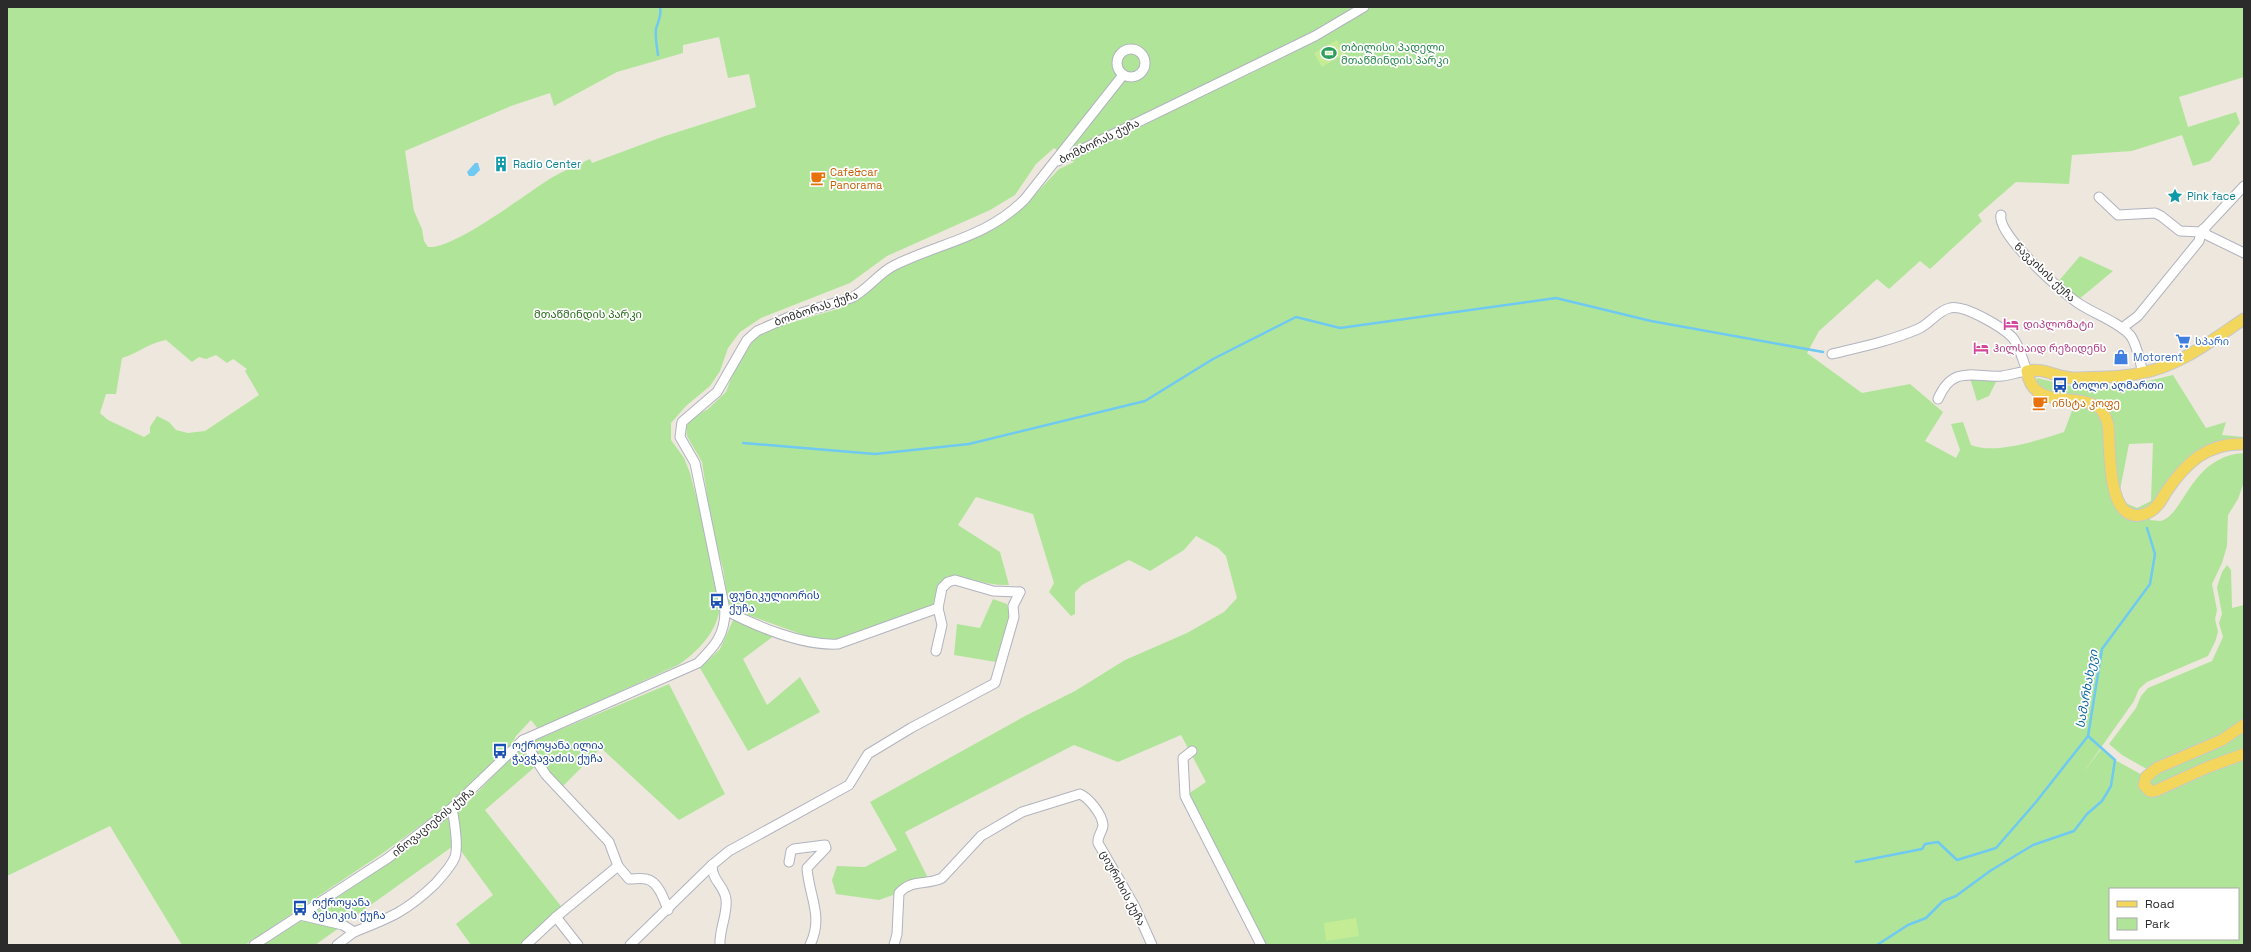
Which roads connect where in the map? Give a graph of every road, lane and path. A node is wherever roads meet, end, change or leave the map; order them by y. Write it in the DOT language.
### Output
graph roads {
  1 [pos="1364,7"];
  2 [pos="1123,75"];
  3 [pos="1055,162"];
  4 [pos="2244,186"];
  5 [pos="2099,197"];
  6 [pos="2001,215"];
  7 [pos="2202,231"];
  8 [pos="2244,253"];
  9 [pos="2244,319"];
  10 [pos="2122,328"];
  11 [pos="1832,354"];
  12 [pos="2027,370"];
  13 [pos="2143,373"];
  14 [pos="1938,399"];
  15 [pos="2244,444"];
  16 [pos="938,608"];
  17 [pos="725,610"];
  18 [pos="936,651"];
  19 [pos="610,702"];
  20 [pos="2244,725"];
  21 [pos="523,740"];
  22 [pos="1192,751"];
  23 [pos="2244,754"];
  24 [pos="452,808"];
  25 [pos="789,862"];
  26 [pos="712,865"];
  27 [pos="618,866"];
  28 [pos="668,910"];
  29 [pos="300,914"];
  30 [pos="556,917"];
  31 [pos="354,932"];
  32 [pos="254,945"];
  33 [pos="338,945"];
  34 [pos="526,945"];
  35 [pos="578,945"];
  36 [pos="630,945"];
  37 [pos="720,945"];
  38 [pos="810,945"];
  39 [pos="894,945"];
  40 [pos="1152,945"];
  41 [pos="1261,945"];
  1 -- 3 [label="street, ბომბორას ქუჩა"];
  2 -- 3 [label="street"];
  3 -- 17 [label="street, ბომბორას ქუჩა"];
  4 -- 7 [label="street"];
  5 -- 7 [label="street"];
  6 -- 10 [label="street, წავკისის ქუჩა"];
  7 -- 8 [label="street"];
  7 -- 10 [label="street"];
  9 -- 13 [label="main road"];
  10 -- 13 [label="street, წავკისის ქუჩა"];
  11 -- 12 [label="street"];
  12 -- 13 [label="main road"];
  12 -- 14 [label="street"];
  12 -- 15 [label="main road"];
  16 -- 17 [label="street"];
  16 -- 18 [label="street"];
  16 -- 26 [label="street"];
  17 -- 19 [label="street, ბომბორას ქუჩა"];
  19 -- 21 [label="street, ინოვაციების ქუჩა"];
  20 -- 23 [label="main road"];
  21 -- 24 [label="street, ინოვაციების ქუჩა"];
  21 -- 27 [label="street"];
  22 -- 41 [label="street"];
  24 -- 29 [label="street, ინოვაციების ქუჩა"];
  24 -- 31 [label="street"];
  25 -- 38 [label="street"];
  26 -- 28 [label="street"];
  26 -- 37 [label="street"];
  27 -- 28 [label="street"];
  27 -- 30 [label="street"];
  28 -- 36 [label="street"];
  29 -- 31 [label="street"];
  29 -- 32 [label="street, ინოვაციების ქუჩა"];
  30 -- 34 [label="street"];
  30 -- 35 [label="street"];
  31 -- 33 [label="street"];
  39 -- 40 [label="street, ციურიხის ქუჩა"];
}
